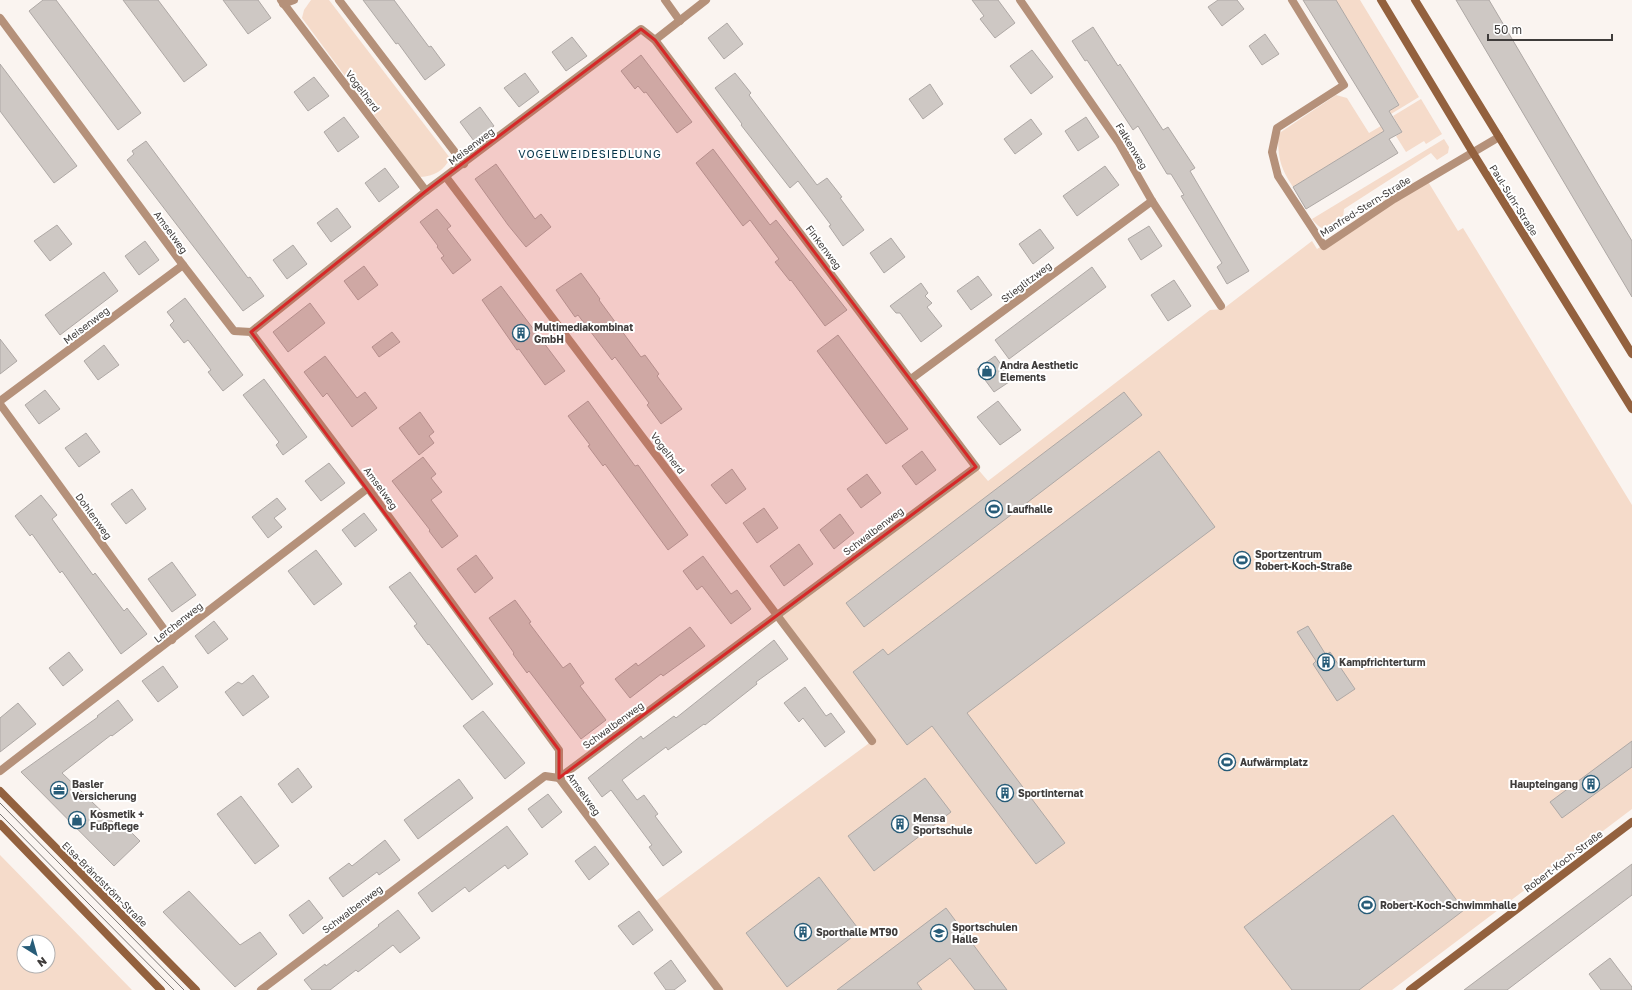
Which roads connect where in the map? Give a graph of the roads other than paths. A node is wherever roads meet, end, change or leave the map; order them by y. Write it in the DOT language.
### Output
graph roads {
  1 [pos="294,0"];
  2 [pos="339,0"];
  3 [pos="665,0"];
  4 [pos="706,0"];
  5 [pos="1020,0"];
  6 [pos="1292,0"];
  7 [pos="1381,0"];
  8 [pos="1415,0"];
  9 [pos="282,2"];
  10 [pos="0,18"];
  11 [pos="680,20"];
  12 [pos="655,40"];
  13 [pos="1499,137"];
  14 [pos="1473,153"];
  15 [pos="464,164"];
  16 [pos="446,177"];
  17 [pos="426,191"];
  18 [pos="1152,201"];
  19 [pos="183,265"];
  20 [pos="1222,306"];
  21 [pos="251,332"];
  22 [pos="1632,354"];
  23 [pos="911,379"];
  24 [pos="0,402"];
  25 [pos="1632,409"];
  26 [pos="976,467"];
  27 [pos="368,488"];
  28 [pos="778,615"];
  29 [pos="172,640"];
  30 [pos="872,741"];
  31 [pos="0,771"];
  32 [pos="559,778"];
  33 [pos="0,791"];
  34 [pos="1632,822"];
  35 [pos="0,824"];
  36 [pos="161,990"];
  37 [pos="196,990"];
  38 [pos="261,990"];
  39 [pos="719,990"];
  40 [pos="1410,990"];
  1 -- 9 [label="street, Vogelherd"];
  2 -- 15 [label="street"];
  3 -- 11 [label="street"];
  4 -- 11 [label="street"];
  5 -- 18 [label="street, Falkenweg"];
  6 -- 14 [label="street, Manfred-Stern-Straße"];
  7 -- 14 [label="street, Paul-Suhr-Straße"];
  8 -- 13 [label="street, Paul-Suhr-Straße"];
  9 -- 17 [label="street, Vogelherd"];
  10 -- 19 [label="street, Amselweg"];
  11 -- 12 [label="street"];
  12 -- 15 [label="street, Meisenweg"];
  12 -- 23 [label="street, Finkenweg"];
  13 -- 14 [label="street, Manfred-Stern-Straße"];
  13 -- 22 [label="street, Paul-Suhr-Straße"];
  14 -- 25 [label="street, Paul-Suhr-Straße"];
  15 -- 16 [label="street, Meisenweg"];
  16 -- 17 [label="street, Meisenweg"];
  16 -- 28 [label="street, Vogelherd"];
  17 -- 21 [label="street, Meisenweg"];
  18 -- 20 [label="street, Falkenweg"];
  18 -- 23 [label="street, Stieglitzweg"];
  19 -- 21 [label="street, Amselweg"];
  19 -- 24 [label="street, Meisenweg"];
  21 -- 27 [label="street, Amselweg"];
  23 -- 26 [label="street, Finkenweg"];
  24 -- 29 [label="street, Dohlenweg"];
  26 -- 28 [label="street, Schwalbenweg"];
  27 -- 29 [label="street, Lerchenweg"];
  27 -- 32 [label="street, Amselweg"];
  28 -- 30 [label="street, Vogelherd"];
  28 -- 32 [label="street, Schwalbenweg"];
  29 -- 31 [label="street, Lerchenweg"];
  32 -- 38 [label="street, Schwalbenweg"];
  32 -- 39 [label="street, Amselweg"];
  33 -- 37 [label="street, Elsa-Brändström-Straße"];
  34 -- 40 [label="street, Robert-Koch-Straße"];
  35 -- 36 [label="street"];
}
